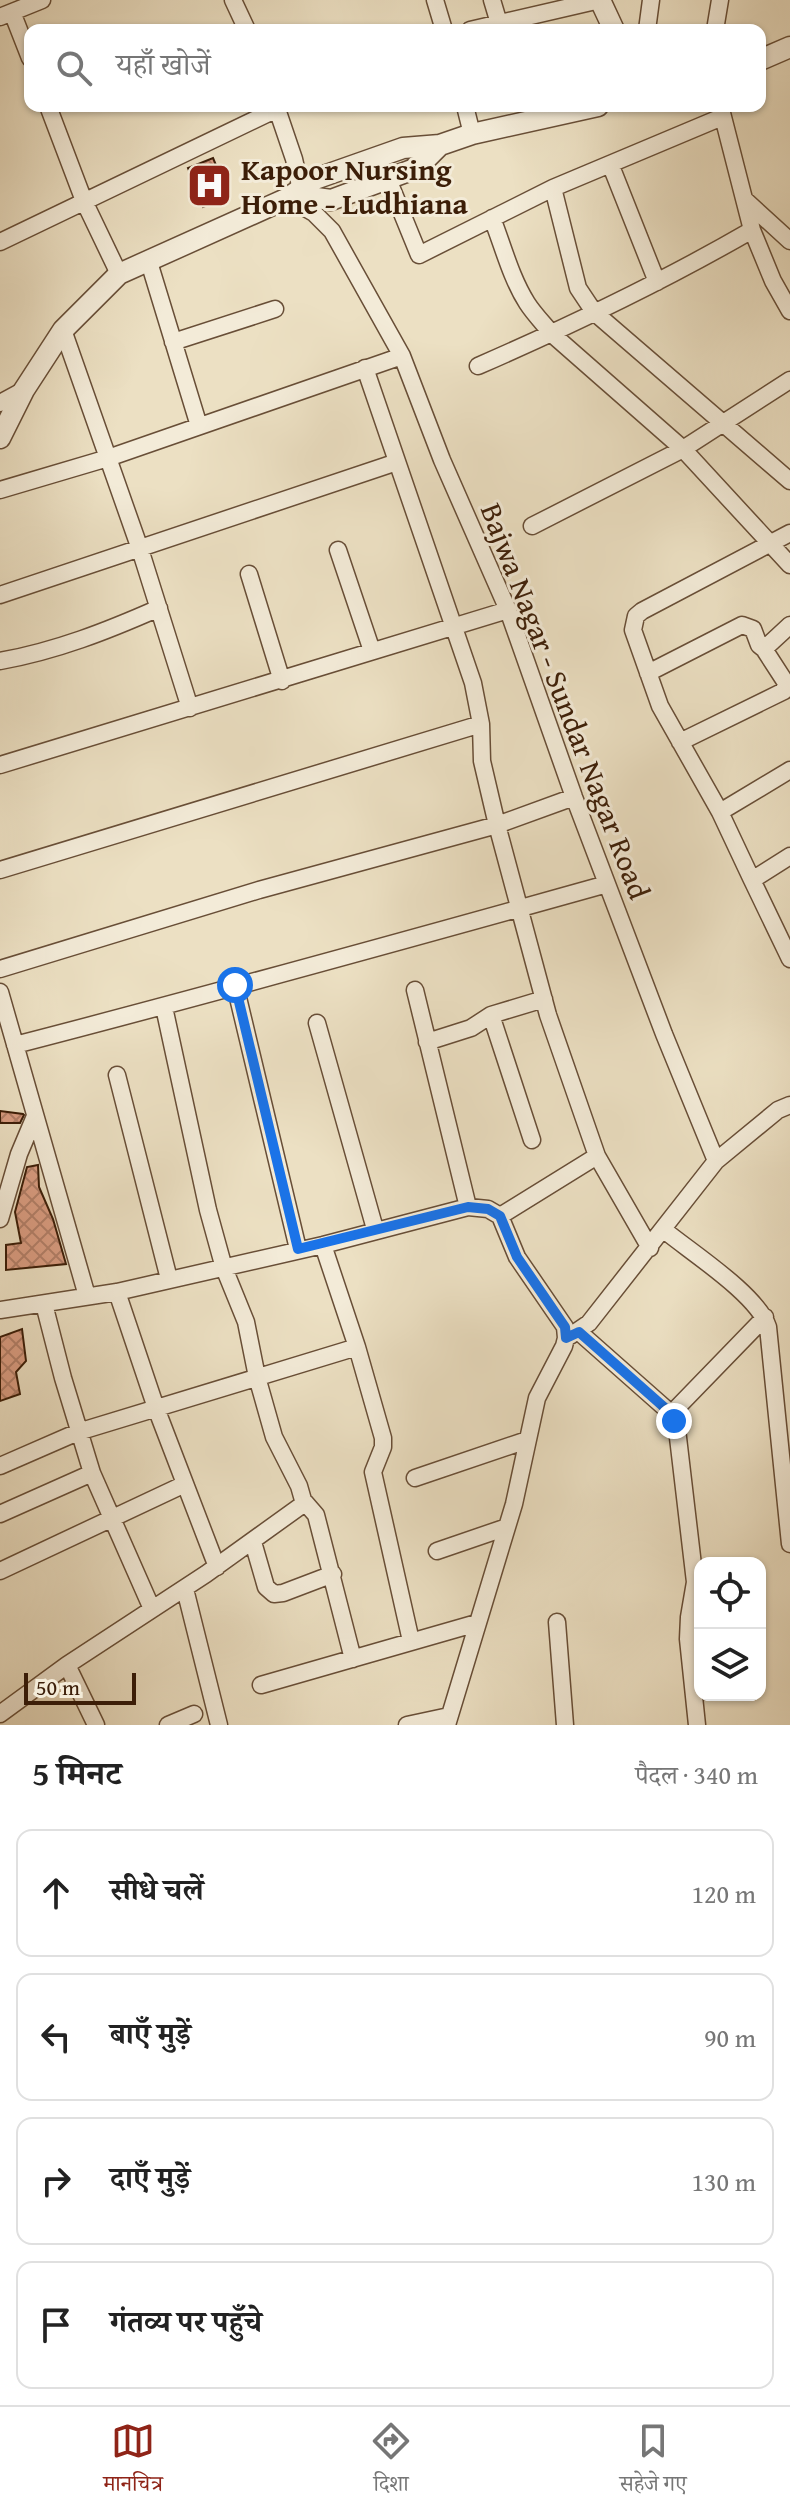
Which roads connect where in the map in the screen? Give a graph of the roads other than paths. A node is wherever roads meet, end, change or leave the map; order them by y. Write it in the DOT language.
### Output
graph roads {
  1 [pos="42,0"];
  2 [pos="233,0"];
  3 [pos="435,0"];
  4 [pos="492,0"];
  5 [pos="600,0"];
  6 [pos="651,0"];
  7 [pos="720,0"];
  8 [pos="6,15"];
  9 [pos="241,24"];
  10 [pos="442,24"];
  11 [pos="499,24"];
  12 [pos="511,24"];
  13 [pos="611,24"];
  14 [pos="648,24"];
  15 [pos="716,24"];
  16 [pos="24,47"];
  17 [pos="790,47"];
  18 [pos="766,57"];
  19 [pos="53,112"];
  20 [pos="266,112"];
  21 [pos="278,112"];
  22 [pos="466,112"];
  23 [pos="720,112"];
  24 [pos="722,112"];
  25 [pos="530,113"];
  26 [pos="472,134"];
  27 [pos="440,145"];
  28 [pos="611,166"];
  29 [pos="388,179"];
  30 [pos="553,188"];
  31 [pos="299,191"];
  32 [pos="745,200"];
  33 [pos="84,201"];
  34 [pos="492,218"];
  35 [pos="752,230"];
  36 [pos="1,240"];
  37 [pos="790,241"];
  38 [pos="149,262"];
  39 [pos="119,274"];
  40 [pos="657,282"];
  41 [pos="275,309"];
  42 [pos="790,311"];
  43 [pos="594,312"];
  44 [pos="63,330"];
  45 [pos="552,334"];
  46 [pos="173,342"];
  47 [pos="402,356"];
  48 [pos="478,366"];
  49 [pos="365,368"];
  50 [pos="790,380"];
  51 [pos="24,390"];
  52 [pos="0,403"];
  53 [pos="724,425"];
  54 [pos="199,426"];
  55 [pos="0,438"];
  56 [pos="683,449"];
  57 [pos="108,458"];
  58 [pos="397,462"];
  59 [pos="790,481"];
  60 [pos="0,490"];
  61 [pos="532,526"];
  62 [pos="790,533"];
  63 [pos="771,543"];
  64 [pos="140,549"];
  65 [pos="338,550"];
  66 [pos="790,565"];
  67 [pos="249,574"];
  68 [pos="0,595"];
  69 [pos="159,608"];
  70 [pos="508,610"];
  71 [pos="790,625"];
  72 [pos="453,626"];
  73 [pos="764,649"];
  74 [pos="372,651"];
  75 [pos="0,661"];
  76 [pos="648,673"];
  77 [pos="282,681"];
  78 [pos="190,708"];
  79 [pos="481,724"];
  80 [pos="680,742"];
  81 [pos="0,765"];
  82 [pos="790,770"];
  83 [pos="574,797"];
  84 [pos="720,812"];
  85 [pos="497,825"];
  86 [pos="790,856"];
  87 [pos="0,870"];
  88 [pos="752,880"];
  89 [pos="607,884"];
  90 [pos="519,908"];
  91 [pos="782,923"];
  92 [pos="790,959"];
  93 [pos="0,969"];
  94 [pos="235,985"];
  95 [pos="415,990"];
  96 [pos="0,992"];
  97 [pos="544,999"];
  98 [pos="164,1007"];
  99 [pos="491,1015"];
  100 [pos="317,1023"];
  101 [pos="427,1042"];
  102 [pos="15,1045"];
  103 [pos="117,1075"];
  104 [pos="784,1108"];
  105 [pos="35,1116"];
  106 [pos="532,1140"];
  107 [pos="597,1156"];
  108 [pos="716,1161"];
  109 [pos="468,1207"];
  110 [pos="500,1216"];
  111 [pos="0,1219"];
  112 [pos="375,1229"];
  113 [pos="664,1230"];
  114 [pos="323,1245"];
  115 [pos="650,1248"];
  116 [pos="298,1249"];
  117 [pos="224,1268"];
  118 [pos="169,1279"];
  119 [pos="117,1292"];
  120 [pos="87,1296"];
  121 [pos="44,1304"];
  122 [pos="0,1310"];
  123 [pos="765,1317"];
  124 [pos="573,1335"];
  125 [pos="357,1347"];
  126 [pos="257,1377"];
  127 [pos="156,1408"];
  128 [pos="671,1414"];
  129 [pos="78,1432"];
  130 [pos="527,1440"];
  131 [pos="0,1466"];
  132 [pos="92,1473"];
  133 [pos="415,1478"];
  134 [pos="185,1484"];
  135 [pos="303,1500"];
  136 [pos="0,1514"];
  137 [pos="113,1517"];
  138 [pos="507,1527"];
  139 [pos="253,1542"];
  140 [pos="790,1544"];
  141 [pos="437,1551"];
  142 [pos="217,1567"];
  143 [pos="0,1571"];
  144 [pos="333,1574"];
  145 [pos="185,1589"];
  146 [pos="152,1609"];
  147 [pos="557,1622"];
  148 [pos="477,1623"];
  149 [pos="411,1641"];
  150 [pos="353,1659"];
  151 [pos="67,1665"];
  152 [pos="261,1685"];
  153 [pos="0,1714"];
  154 [pos="194,1714"];
  155 [pos="448,1720"];
  156 [pos="96,1725"];
  157 [pos="168,1725"];
  158 [pos="219,1725"];
  159 [pos="407,1725"];
  160 [pos="565,1725"];
  161 [pos="697,1725"];
  1 -- 8 [label="street"];
  2 -- 9 [label="street"];
  3 -- 10 [label="street"];
  4 -- 11 [label="street"];
  5 -- 12 [label="street"];
  5 -- 13 [label="street"];
  6 -- 14 [label="street"];
  7 -- 15 [label="street"];
  8 -- 16 [label="street"];
  17 -- 18 [label="street"];
  19 -- 33 [label="street"];
  20 -- 33 [label="street"];
  21 -- 31 [label="street"];
  22 -- 26 [label="street"];
  23 -- 28 [label="street"];
  24 -- 32 [label="street"];
  25 -- 26 [label="street"];
  26 -- 27 [label="street"];
  27 -- 29 [label="street"];
  27 -- 31 [label="street"];
  28 -- 30 [label="street"];
  28 -- 40 [label="street"];
  29 -- 31 [label="street"];
  29 -- 34 [label="street"];
  30 -- 34 [label="street"];
  30 -- 43 [label="street"];
  31 -- 38 [label="street"];
  31 -- 47 [label="street, Bajwa Nagar - Sundar Nagar Road"];
  32 -- 35 [label="street"];
  32 -- 37 [label="street"];
  33 -- 36 [label="street"];
  33 -- 39 [label="street"];
  34 -- 45 [label="street"];
  35 -- 40 [label="street"];
  35 -- 42 [label="street"];
  38 -- 39 [label="street"];
  38 -- 46 [label="street"];
  39 -- 44 [label="street"];
  40 -- 43 [label="street"];
  41 -- 46 [label="street"];
  43 -- 45 [label="street"];
  43 -- 53 [label="street"];
  44 -- 51 [label="street"];
  44 -- 57 [label="street"];
  45 -- 48 [label="street"];
  45 -- 56 [label="street"];
  46 -- 54 [label="street"];
  47 -- 49 [label="street"];
  47 -- 70 [label="street, Bajwa Nagar - Sundar Nagar Road"];
  49 -- 54 [label="street"];
  49 -- 58 [label="street"];
  50 -- 53 [label="street"];
  51 -- 52 [label="street"];
  51 -- 55 [label="street"];
  53 -- 56 [label="street"];
  53 -- 59 [label="street"];
  54 -- 57 [label="street"];
  56 -- 61 [label="street"];
  56 -- 63 [label="street"];
  57 -- 60 [label="street"];
  57 -- 64 [label="street"];
  58 -- 64 [label="street"];
  58 -- 72 [label="street"];
  62 -- 63 [label="street"];
  63 -- 66 [label="street"];
  63 -- 76 [label="street"];
  64 -- 68 [label="street"];
  64 -- 69 [label="street"];
  65 -- 74 [label="street"];
  67 -- 77 [label="street"];
  69 -- 75 [label="street"];
  69 -- 78 [label="street"];
  70 -- 72 [label="street"];
  70 -- 83 [label="street, Bajwa Nagar - Sundar Nagar Road"];
  71 -- 73 [label="street"];
  72 -- 74 [label="street"];
  72 -- 79 [label="street"];
  73 -- 76 [label="street"];
  73 -- 80 [label="street"];
  74 -- 77 [label="street"];
  76 -- 80 [label="street"];
  77 -- 78 [label="street"];
  78 -- 81 [label="street"];
  79 -- 85 [label="street"];
  79 -- 87 [label="street"];
  80 -- 84 [label="street"];
  82 -- 84 [label="street"];
  83 -- 85 [label="street"];
  83 -- 89 [label="street, Bajwa Nagar - Sundar Nagar Road"];
  84 -- 88 [label="street"];
  85 -- 90 [label="street"];
  85 -- 93 [label="street"];
  86 -- 88 [label="street"];
  88 -- 91 [label="street"];
  89 -- 90 [label="street"];
  89 -- 108 [label="street, Bajwa Nagar - Sundar Nagar Road"];
  90 -- 94 [label="street"];
  90 -- 97 [label="street"];
  91 -- 92 [label="street"];
  94 -- 98 [label="street"];
  94 -- 116 [label="street"];
  95 -- 101 [label="street"];
  96 -- 102 [label="street"];
  97 -- 99 [label="street"];
  97 -- 107 [label="street"];
  98 -- 102 [label="street"];
  98 -- 117 [label="street"];
  99 -- 101 [label="street"];
  99 -- 106 [label="street"];
  100 -- 112 [label="street"];
  101 -- 109 [label="street"];
  102 -- 105 [label="street"];
  103 -- 118 [label="street"];
  104 -- 108 [label="street"];
  105 -- 111 [label="street"];
  105 -- 120 [label="street"];
  107 -- 110 [label="street"];
  107 -- 115 [label="street"];
  108 -- 113 [label="street"];
  109 -- 110 [label="street"];
  109 -- 112 [label="street"];
  110 -- 124 [label="street"];
  112 -- 114 [label="street"];
  113 -- 115 [label="street"];
  113 -- 123 [label="street"];
  114 -- 116 [label="street"];
  114 -- 125 [label="street"];
  115 -- 124 [label="street"];
  116 -- 117 [label="street"];
  117 -- 118 [label="street"];
  117 -- 126 [label="street"];
  118 -- 119 [label="street"];
  119 -- 120 [label="street"];
  119 -- 127 [label="street"];
  120 -- 121 [label="street"];
  121 -- 122 [label="street"];
  121 -- 129 [label="street"];
  123 -- 128 [label="street"];
  123 -- 140 [label="street"];
  124 -- 128 [label="street"];
  124 -- 130 [label="street"];
  125 -- 126 [label="street"];
  125 -- 149 [label="street"];
  126 -- 127 [label="street"];
  126 -- 135 [label="street"];
  127 -- 129 [label="street"];
  127 -- 134 [label="street"];
  128 -- 161 [label="street"];
  129 -- 131 [label="street"];
  129 -- 132 [label="street"];
  130 -- 133 [label="street"];
  130 -- 138 [label="street"];
  132 -- 136 [label="street"];
  132 -- 137 [label="street"];
  134 -- 137 [label="street"];
  134 -- 142 [label="street"];
  135 -- 139 [label="street"];
  135 -- 144 [label="street"];
  137 -- 143 [label="street"];
  137 -- 146 [label="street"];
  138 -- 141 [label="street"];
  138 -- 148 [label="street"];
  139 -- 142 [label="street"];
  139 -- 144 [label="street"];
  142 -- 145 [label="street"];
  144 -- 150 [label="street"];
  145 -- 146 [label="street"];
  145 -- 158 [label="street"];
  146 -- 151 [label="street"];
  147 -- 160 [label="street"];
  148 -- 149 [label="street"];
  148 -- 155 [label="street"];
  149 -- 150 [label="street"];
  150 -- 152 [label="street"];
  151 -- 153 [label="street"];
  151 -- 156 [label="street"];
  154 -- 157 [label="street"];
  155 -- 159 [label="street"];
}
